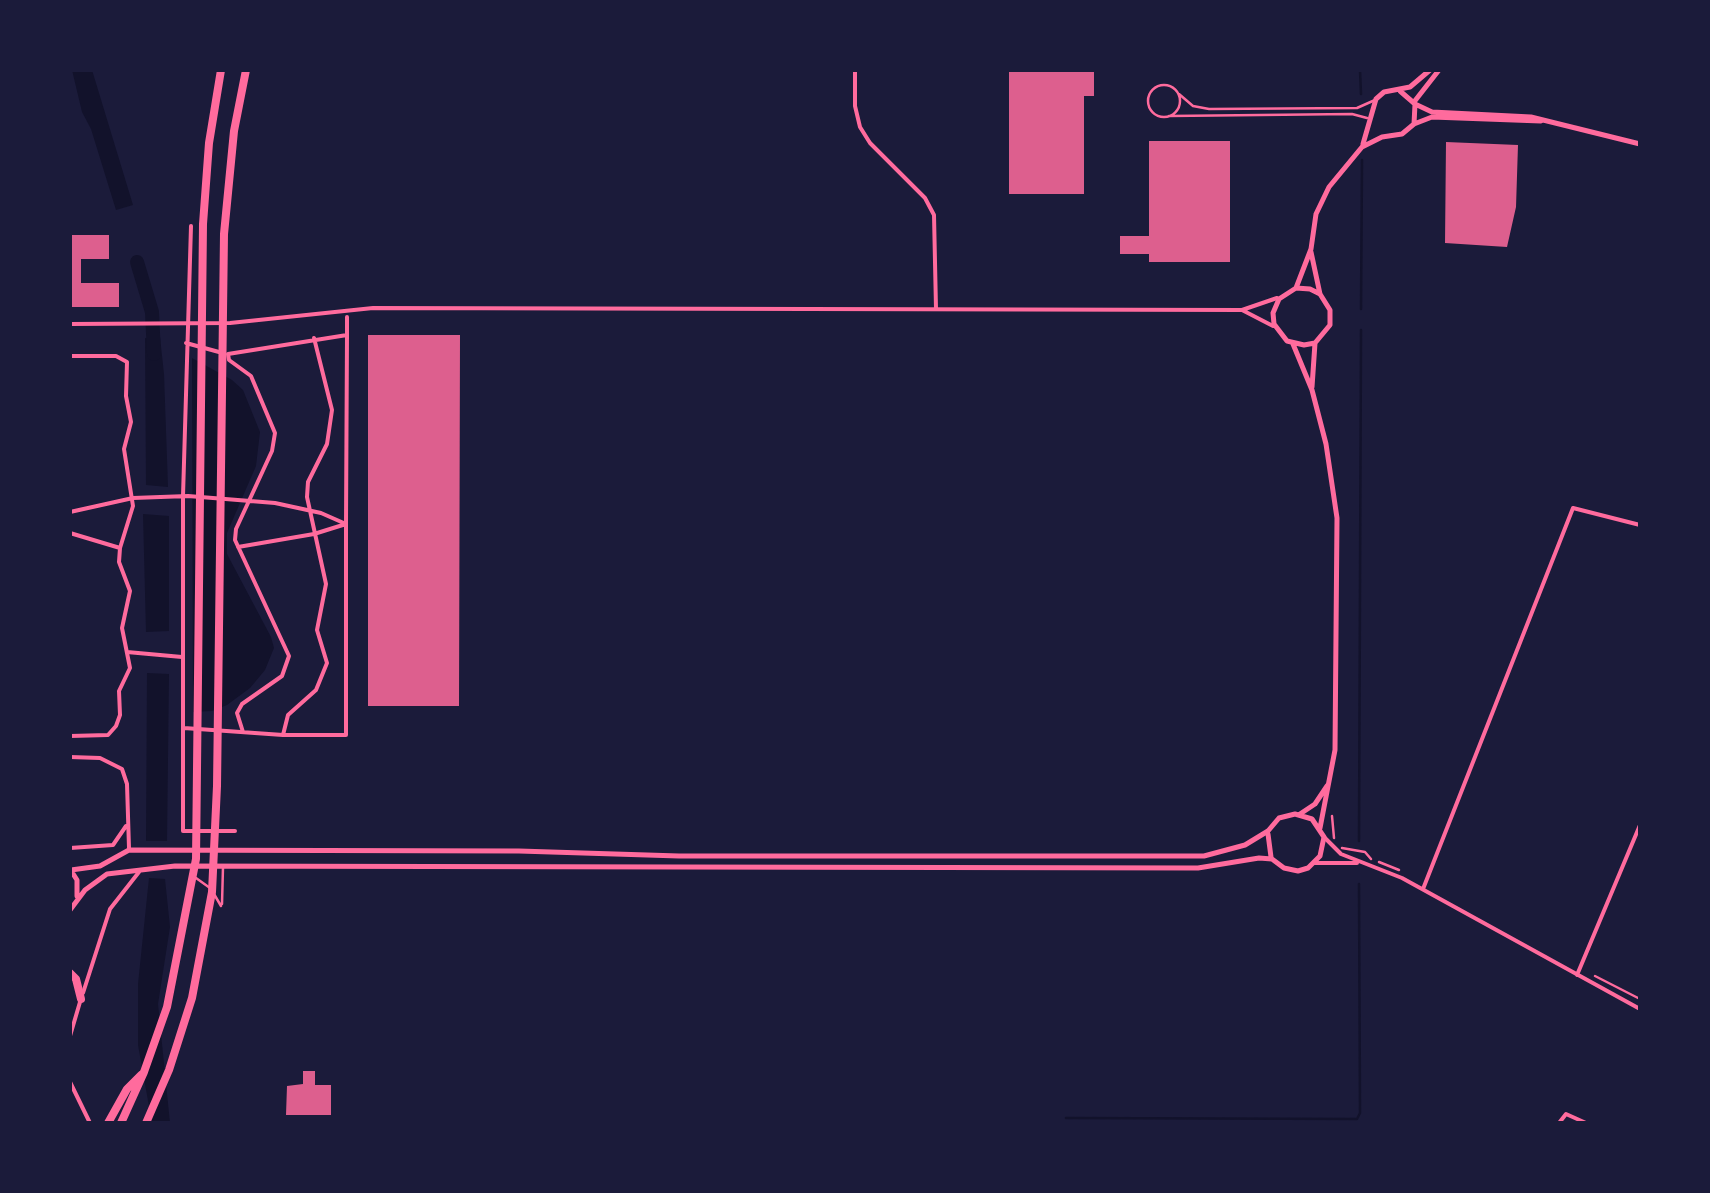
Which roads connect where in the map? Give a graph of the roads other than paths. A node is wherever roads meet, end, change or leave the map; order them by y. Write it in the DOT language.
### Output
graph roads {
  1 [pos="221,70"];
  2 [pos="246,70"];
  3 [pos="855,70"];
  4 [pos="1430,70"];
  5 [pos="1439,70"];
  6 [pos="1400,91"];
  7 [pos="1179,94"];
  8 [pos="1376,99"];
  9 [pos="1415,103"];
  10 [pos="1170,116"];
  11 [pos="1372,119"];
  12 [pos="1544,122"];
  13 [pos="1414,124"];
  14 [pos="1388,135"];
  15 [pos="1640,144"];
  16 [pos="1362,147"];
  17 [pos="190,226"];
  18 [pos="1311,249"];
  19 [pos="1296,288"];
  20 [pos="1320,294"];
  21 [pos="1281,296"];
  22 [pos="936,309"];
  23 [pos="1242,310"];
  24 [pos="347,317"];
  25 [pos="70,324"];
  26 [pos="186,324"];
  27 [pos="1275,327"];
  28 [pos="347,336"];
  29 [pos="314,338"];
  30 [pos="186,343"];
  31 [pos="1314,343"];
  32 [pos="1293,344"];
  33 [pos="228,354"];
  34 [pos="70,356"];
  35 [pos="1312,390"];
  36 [pos="185,496"];
  37 [pos="133,498"];
  38 [pos="248,499"];
  39 [pos="309,511"];
  40 [pos="70,512"];
  41 [pos="346,524"];
  42 [pos="1640,526"];
  43 [pos="70,533"];
  44 [pos="314,534"];
  45 [pos="238,547"];
  46 [pos="120,548"];
  47 [pos="128,652"];
  48 [pos="184,658"];
  49 [pos="184,728"];
  50 [pos="243,732"];
  51 [pos="282,735"];
  52 [pos="70,736"];
  53 [pos="70,757"];
  54 [pos="1328,784"];
  55 [pos="1300,814"];
  56 [pos="128,821"];
  57 [pos="1640,825"];
  58 [pos="1320,828"];
  59 [pos="235,831"];
  60 [pos="1268,831"];
  61 [pos="1324,837"];
  62 [pos="70,848"];
  63 [pos="129,850"];
  64 [pos="1272,859"];
  65 [pos="1314,863"];
  66 [pos="1362,863"];
  67 [pos="223,865"];
  68 [pos="175,866"];
  69 [pos="142,868"];
  70 [pos="70,869"];
  71 [pos="1423,889"];
  72 [pos="76,899"];
  73 [pos="70,910"];
  74 [pos="70,973"];
  75 [pos="1577,976"];
  76 [pos="81,999"];
  77 [pos="1640,1009"];
  78 [pos="70,1036"];
  79 [pos="144,1072"];
  80 [pos="70,1082"];
  81 [pos="90,1123"];
  82 [pos="108,1123"];
  83 [pos="121,1123"];
  84 [pos="146,1123"];
  85 [pos="1558,1123"];
  86 [pos="1586,1123"];
  1 -- 79 [label="highway"];
  2 -- 84 [label="highway"];
  3 -- 22 [label="street"];
  4 -- 6 [label="street"];
  5 -- 9 [label="street"];
  6 -- 8 [label="street"];
  6 -- 9 [label="street"];
  7 -- 8 [label="lane"];
  7 -- 10 [label="lane"];
  7 -- 10 [label="lane"];
  8 -- 11 [label="street"];
  9 -- 12 [label="street"];
  9 -- 13 [label="street"];
  10 -- 11 [label="lane"];
  11 -- 14 [label="street"];
  11 -- 16 [label="street"];
  12 -- 13 [label="street"];
  12 -- 15 [label="street"];
  13 -- 14 [label="street"];
  14 -- 16 [label="street"];
  16 -- 18 [label="street"];
  17 -- 26 [label="street"];
  18 -- 19 [label="street"];
  18 -- 20 [label="street"];
  19 -- 20 [label="street"];
  19 -- 21 [label="street"];
  20 -- 31 [label="street"];
  21 -- 23 [label="street"];
  21 -- 27 [label="street"];
  22 -- 23 [label="street"];
  22 -- 26 [label="street"];
  23 -- 27 [label="street"];
  24 -- 28 [label="street"];
  25 -- 26 [label="street"];
  26 -- 30 [label="street"];
  27 -- 32 [label="street"];
  28 -- 29 [label="street"];
  28 -- 41 [label="street"];
  29 -- 33 [label="street"];
  29 -- 39 [label="street"];
  30 -- 33 [label="street"];
  30 -- 36 [label="street"];
  31 -- 32 [label="street"];
  31 -- 35 [label="street"];
  32 -- 35 [label="street"];
  33 -- 38 [label="street"];
  34 -- 37 [label="street"];
  35 -- 54 [label="street"];
  36 -- 37 [label="street"];
  36 -- 38 [label="street"];
  36 -- 48 [label="street"];
  37 -- 40 [label="street"];
  37 -- 46 [label="street"];
  38 -- 39 [label="street"];
  38 -- 45 [label="street"];
  39 -- 41 [label="street"];
  39 -- 44 [label="street"];
  41 -- 44 [label="street"];
  41 -- 51 [label="street"];
  42 -- 71 [label="street"];
  43 -- 46 [label="street"];
  44 -- 45 [label="street"];
  44 -- 51 [label="street"];
  45 -- 50 [label="street"];
  46 -- 47 [label="street"];
  47 -- 48 [label="street"];
  47 -- 52 [label="street"];
  48 -- 49 [label="street"];
  49 -- 50 [label="street"];
  49 -- 59 [label="street"];
  50 -- 51 [label="street"];
  53 -- 56 [label="street"];
  54 -- 55 [label="street"];
  54 -- 58 [label="street"];
  55 -- 58 [label="street"];
  55 -- 60 [label="street"];
  56 -- 62 [label="street"];
  56 -- 63 [label="street"];
  57 -- 75 [label="street"];
  58 -- 61 [label="street"];
  60 -- 63 [label="street"];
  60 -- 64 [label="street"];
  61 -- 65 [label="street"];
  61 -- 66 [label="street"];
  63 -- 70 [label="street"];
  64 -- 65 [label="street"];
  64 -- 67 [label="street"];
  65 -- 66 [label="street"];
  66 -- 71 [label="street"];
  67 -- 68 [label="street"];
  67 -- 68 [label="lane"];
  68 -- 69 [label="street"];
  69 -- 72 [label="street"];
  69 -- 76 [label="street"];
  70 -- 72 [label="street"];
  71 -- 75 [label="street"];
  72 -- 73 [label="street"];
  74 -- 76 [label="highway"];
  75 -- 77 [label="street"];
  76 -- 78 [label="street"];
  79 -- 82 [label="highway"];
  79 -- 83 [label="highway"];
  80 -- 81 [label="street"];
  85 -- 86 [label="street"];
}
